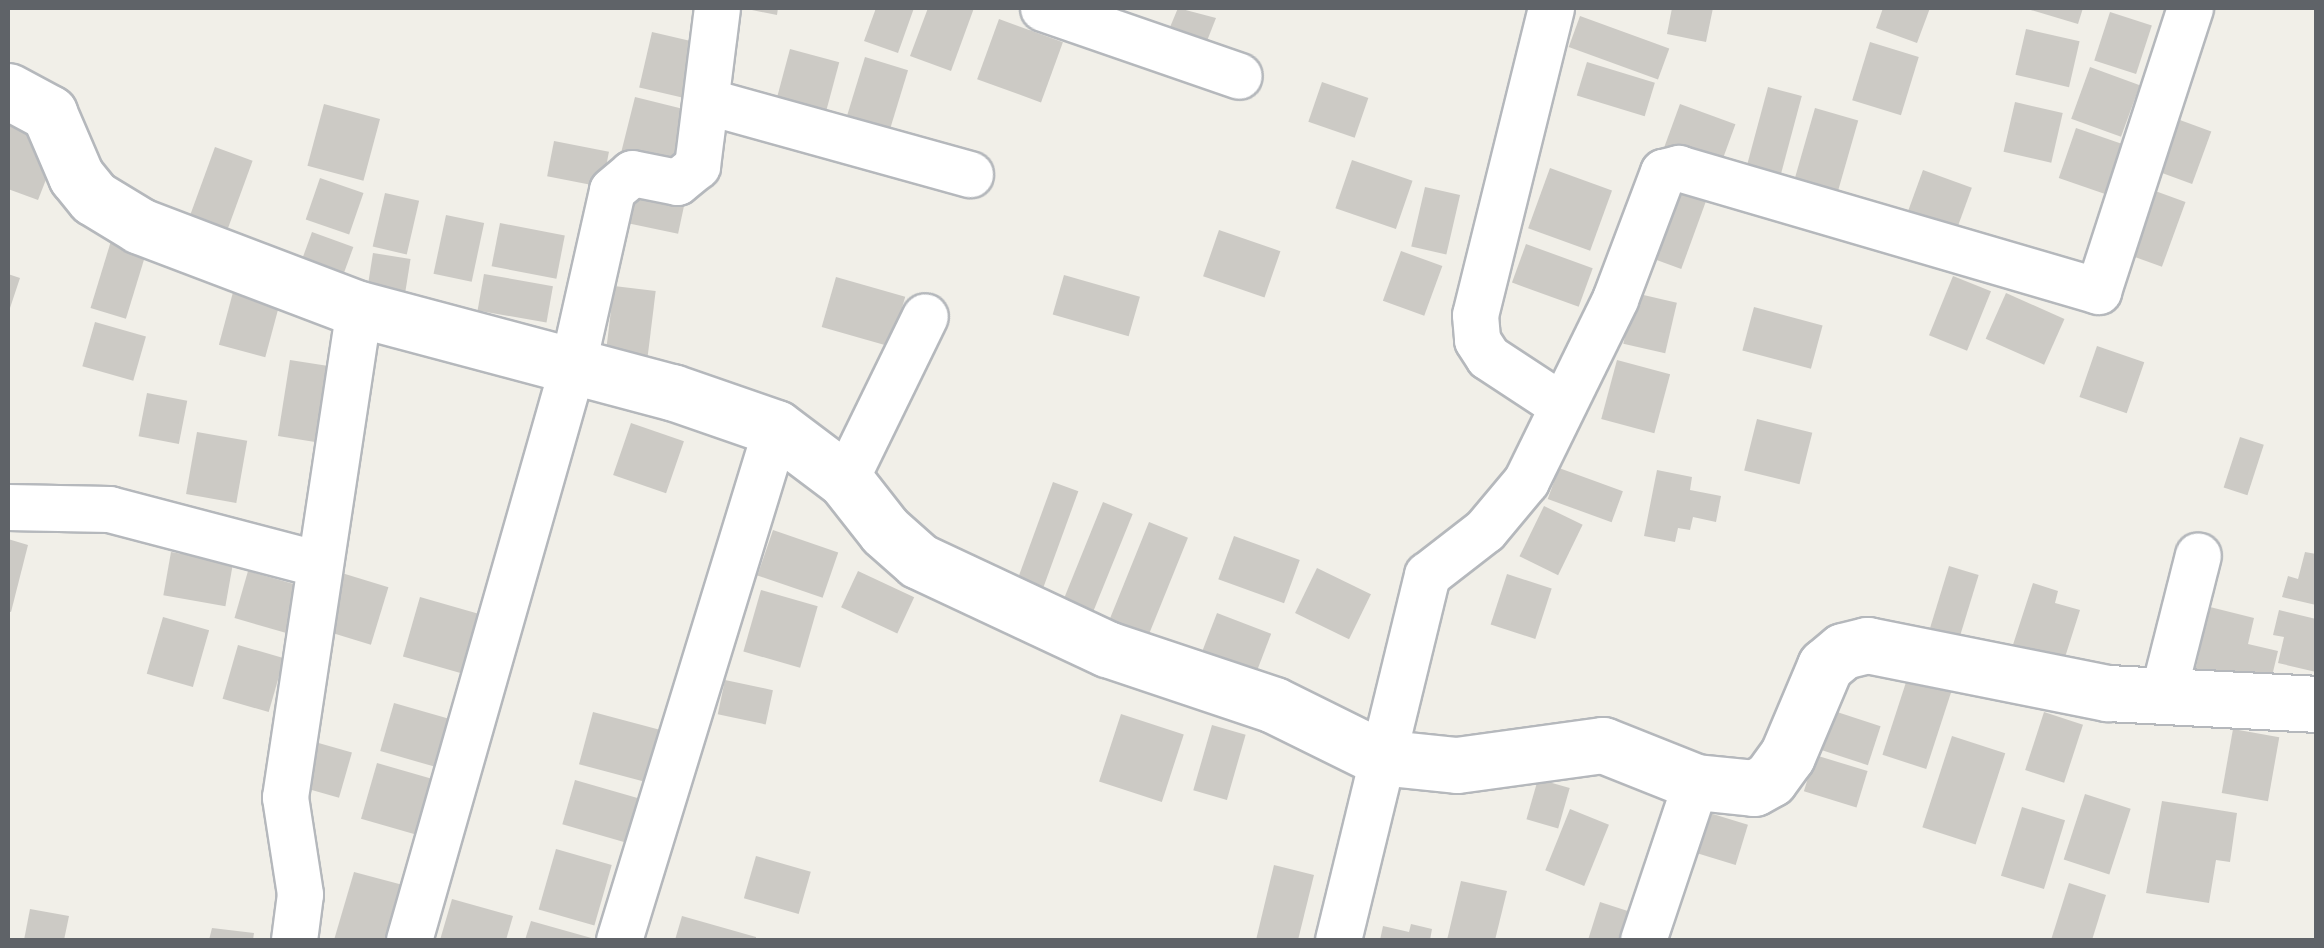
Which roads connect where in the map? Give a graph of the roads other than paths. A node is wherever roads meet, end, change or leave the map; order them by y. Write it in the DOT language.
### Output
graph roads {
  1 [pos="717,8"];
  2 [pos="1043,8"];
  3 [pos="1551,8"];
  4 [pos="2190,8"];
  5 [pos="1238,76"];
  6 [pos="8,92"];
  7 [pos="706,101"];
  8 [pos="970,174"];
  9 [pos="358,309"];
  10 [pos="926,316"];
  11 [pos="572,368"];
  12 [pos="1561,405"];
  13 [pos="776,428"];
  14 [pos="845,480"];
  15 [pos="8,507"];
  16 [pos="2198,555"];
  17 [pos="316,563"];
  18 [pos="2162,697"];
  19 [pos="2316,704"];
  20 [pos="1379,757"];
  21 [pos="1696,782"];
  22 [pos="294,940"];
  23 [pos="409,940"];
  24 [pos="619,940"];
  25 [pos="1338,940"];
  26 [pos="1643,940"];
  1 -- 7 [label="street"];
  2 -- 5 [label="street"];
  3 -- 12 [label="street"];
  4 -- 12 [label="street"];
  6 -- 9 [label="street"];
  7 -- 8 [label="street"];
  7 -- 11 [label="street"];
  9 -- 11 [label="street"];
  9 -- 17 [label="street"];
  10 -- 14 [label="street"];
  11 -- 13 [label="street"];
  11 -- 23 [label="street"];
  12 -- 20 [label="street"];
  13 -- 14 [label="street"];
  13 -- 24 [label="street"];
  14 -- 20 [label="street"];
  15 -- 17 [label="street"];
  16 -- 18 [label="street"];
  17 -- 22 [label="street"];
  18 -- 19 [label="street"];
  18 -- 21 [label="street"];
  20 -- 21 [label="street"];
  20 -- 25 [label="street"];
  21 -- 26 [label="street"];
}
